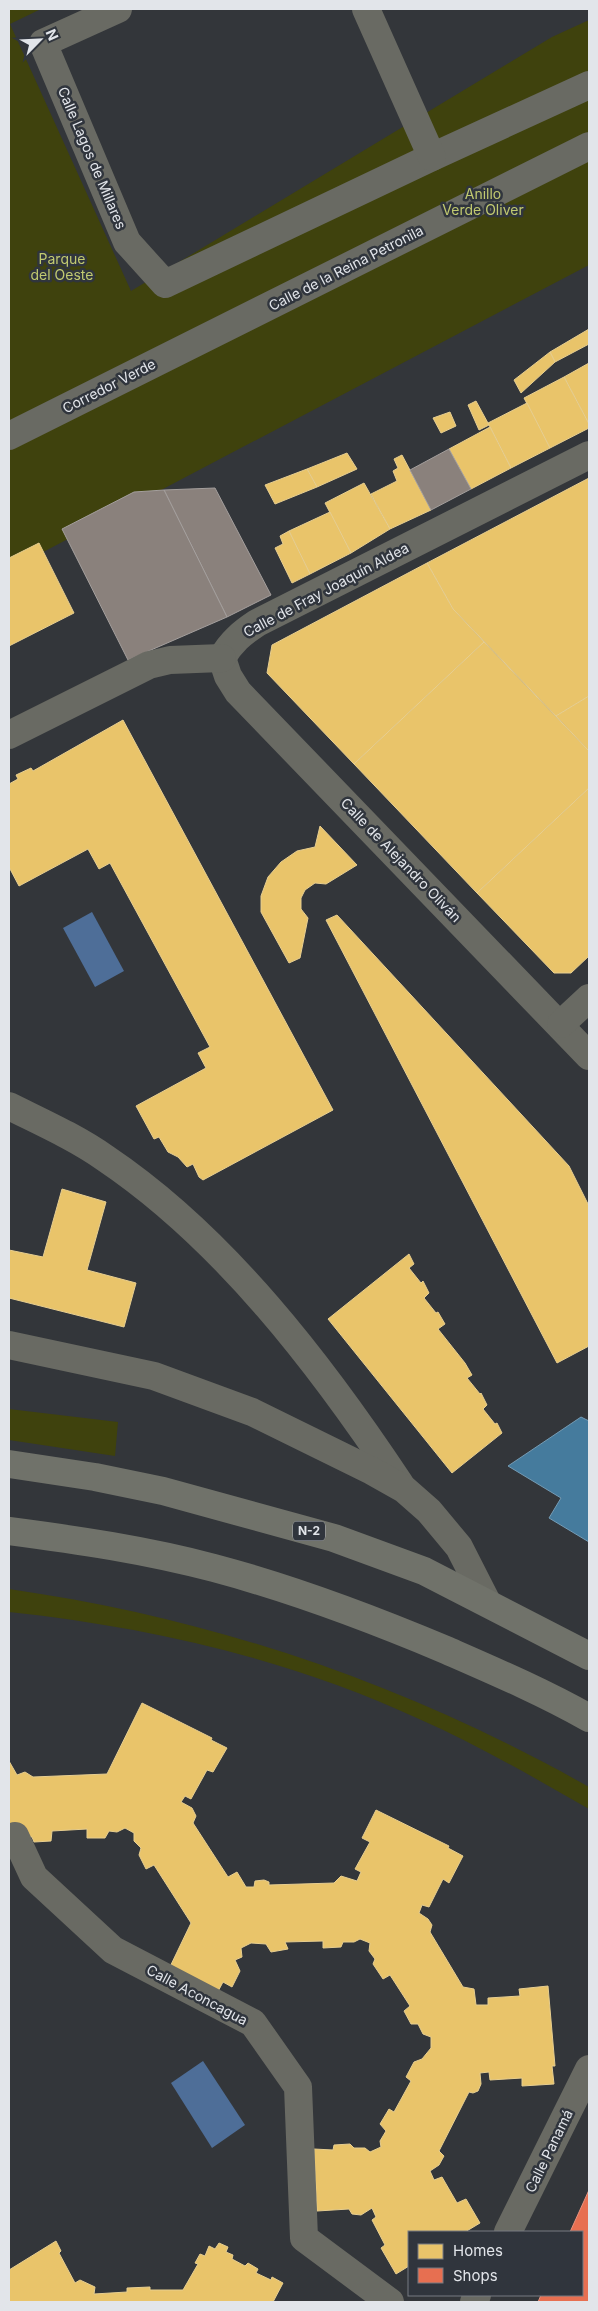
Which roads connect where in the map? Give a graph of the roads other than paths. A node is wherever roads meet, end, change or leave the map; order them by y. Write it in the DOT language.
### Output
graph roads {
  1 [pos="118,9"];
  2 [pos="366,9"];
  3 [pos="589,85"];
  4 [pos="589,146"];
  5 [pos="432,157"];
  6 [pos="210,336"];
  7 [pos="9,436"];
  8 [pos="589,455"];
  9 [pos="222,658"];
  10 [pos="9,735"];
  11 [pos="589,998"];
  12 [pos="560,1024"];
  13 [pos="589,1056"];
  14 [pos="9,1106"];
  15 [pos="9,1345"];
  16 [pos="9,1464"];
  17 [pos="404,1489"];
  18 [pos="9,1531"];
  19 [pos="487,1602"];
  20 [pos="589,1656"];
  21 [pos="589,1718"];
  22 [pos="15,1836"];
  23 [pos="589,2070"];
  24 [pos="508,2231"];
  25 [pos="390,2302"];
  1 -- 5 [label="street, Calle Lagos de Millares"];
  2 -- 5 [label="street"];
  3 -- 5 [label="street"];
  4 -- 6 [label="street, Calle de la Reina Petronila"];
  6 -- 7 [label="street, Corredor Verde"];
  8 -- 9 [label="street, Calle de Fray Joaquín Aldea"];
  9 -- 10 [label="street"];
  9 -- 12 [label="street, Calle de Alejandro Oliván"];
  11 -- 12 [label="street"];
  12 -- 13 [label="street, Calle de Alejandro Oliván"];
  14 -- 17 [label="street"];
  15 -- 17 [label="street"];
  16 -- 19 [label="highway, N-2"];
  17 -- 19 [label="street"];
  18 -- 21 [label="highway"];
  19 -- 20 [label="highway, N-2"];
  22 -- 25 [label="street, Calle Aconcagua"];
  23 -- 24 [label="street, Calle Panamá"];
}
